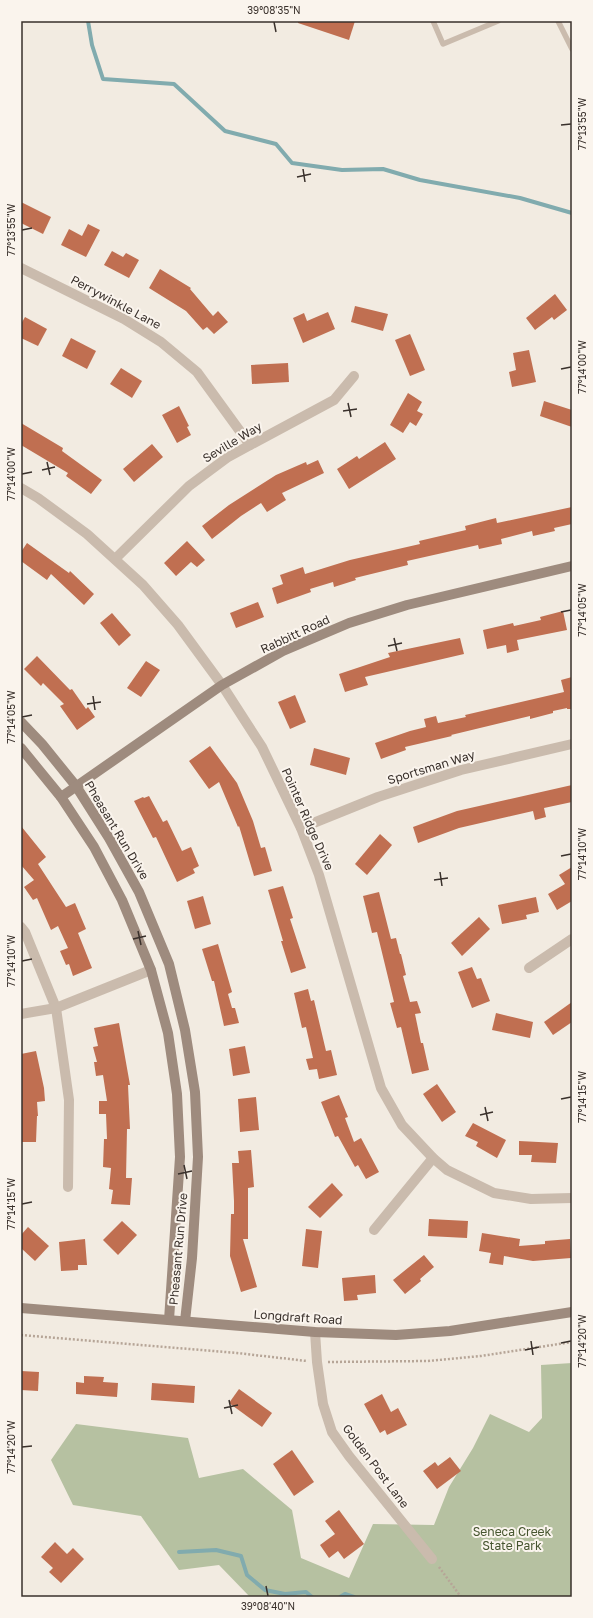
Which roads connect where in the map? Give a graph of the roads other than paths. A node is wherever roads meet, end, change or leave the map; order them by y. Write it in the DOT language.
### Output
graph roads {
  1 [pos="433,21"];
  2 [pos="498,21"];
  3 [pos="558,21"];
  4 [pos="572,49"];
  5 [pos="21,268"];
  6 [pos="354,376"];
  7 [pos="250,445"];
  8 [pos="21,488"];
  9 [pos="115,559"];
  10 [pos="572,566"];
  11 [pos="222,686"];
  12 [pos="21,722"];
  13 [pos="572,744"];
  14 [pos="21,748"];
  15 [pos="76,786"];
  16 [pos="61,797"];
  17 [pos="301,828"];
  18 [pos="21,927"];
  19 [pos="572,939"];
  20 [pos="529,968"];
  21 [pos="152,970"];
  22 [pos="56,1008"];
  23 [pos="21,1014"];
  24 [pos="433,1158"];
  25 [pos="68,1187"];
  26 [pos="572,1198"];
  27 [pos="374,1230"];
  28 [pos="21,1308"];
  29 [pos="572,1312"];
  30 [pos="169,1320"];
  31 [pos="185,1321"];
  32 [pos="315,1332"];
  33 [pos="432,1559"];
  1 -- 2 [label="lane"];
  3 -- 4 [label="lane"];
  5 -- 7 [label="street, Perrywinkle Lane"];
  6 -- 7 [label="street, Seville Way"];
  7 -- 9 [label="street, Seville Way"];
  8 -- 9 [label="street, Pointer Ridge Drive"];
  9 -- 11 [label="street, Pointer Ridge Drive"];
  10 -- 11 [label="street, Rabbitt Road"];
  11 -- 15 [label="street, Rabbitt Road"];
  11 -- 17 [label="street, Pointer Ridge Drive"];
  12 -- 15 [label="street, Pheasant Run Drive"];
  13 -- 17 [label="street, Sportsman Way"];
  14 -- 16 [label="street, Pheasant Run Drive"];
  15 -- 16 [label="street, Rabbitt Road"];
  15 -- 31 [label="street, Pheasant Run Drive"];
  16 -- 21 [label="street, Pheasant Run Drive"];
  17 -- 24 [label="street, Pointer Ridge Drive"];
  18 -- 22 [label="street"];
  19 -- 20 [label="street"];
  21 -- 22 [label="street"];
  21 -- 30 [label="street, Pheasant Run Drive"];
  22 -- 23 [label="street"];
  22 -- 25 [label="street"];
  24 -- 26 [label="street, Pointer Ridge Drive"];
  24 -- 27 [label="street"];
  28 -- 30 [label="street, Longdraft Road"];
  29 -- 32 [label="street, Longdraft Road"];
  30 -- 31 [label="street, Longdraft Road"];
  31 -- 32 [label="street, Longdraft Road"];
  32 -- 33 [label="street, Golden Post Lane"];
}
